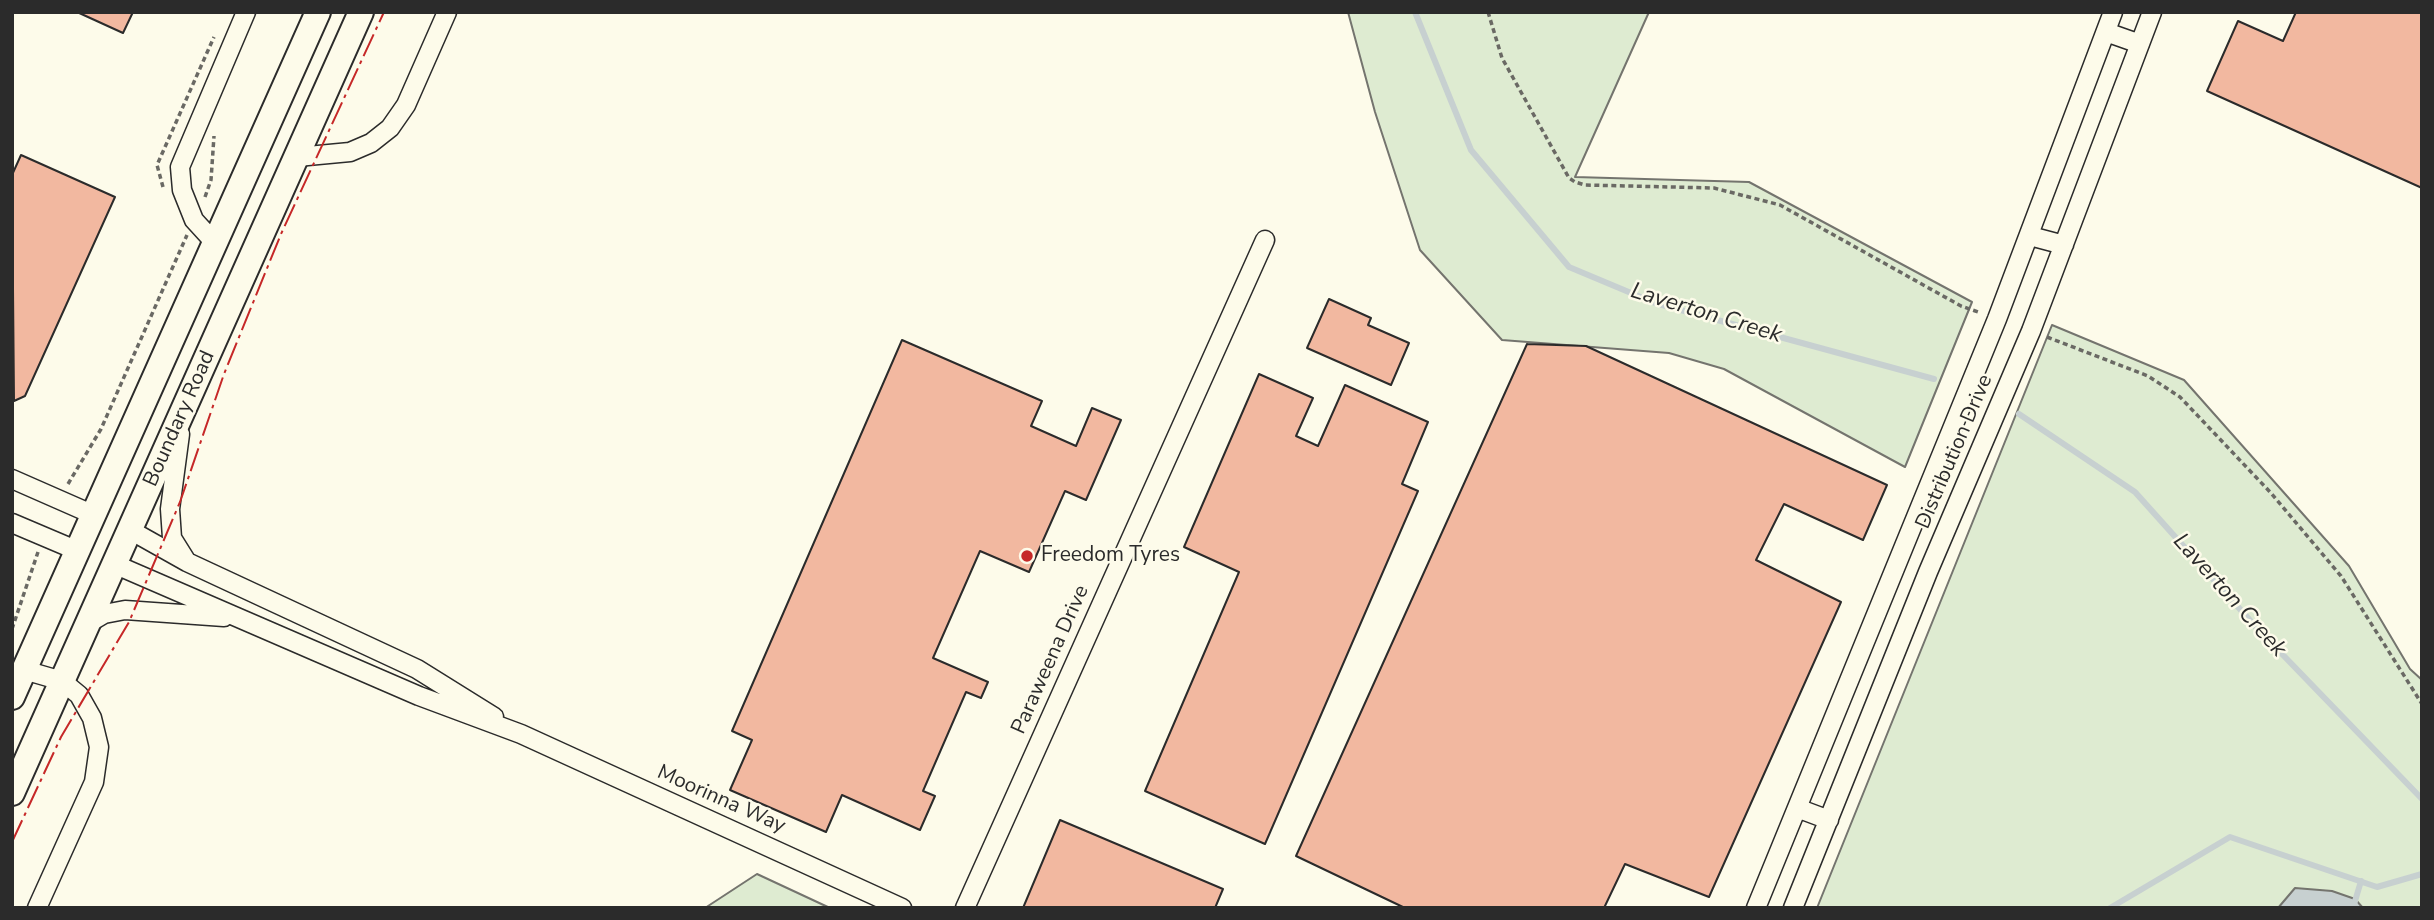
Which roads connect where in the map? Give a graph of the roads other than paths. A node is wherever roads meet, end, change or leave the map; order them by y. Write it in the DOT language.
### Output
graph roads {
  1 [pos="246,12"];
  2 [pos="318,12"];
  3 [pos="361,12"];
  4 [pos="447,12"];
  5 [pos="2113,12"];
  6 [pos="2152,12"];
  7 [pos="2106,32"];
  8 [pos="2140,44"];
  9 [pos="297,157"];
  10 [pos="270,217"];
  11 [pos="2030,236"];
  12 [pos="1265,240"];
  13 [pos="215,243"];
  14 [pos="2064,245"];
  15 [pos="186,407"];
  16 [pos="12,479"];
  17 [pos="94,515"];
  18 [pos="12,523"];
  19 [pos="130,530"];
  20 [pos="78,551"];
  21 [pos="187,562"];
  22 [pos="114,564"];
  23 [pos="242,618"];
  24 [pos="87,624"];
  25 [pos="24,670"];
  26 [pos="62,681"];
  27 [pos="12,697"];
  28 [pos="520,734"];
  29 [pos="12,793"];
  30 [pos="1797,808"];
  31 [pos="1829,820"];
  32 [pos="37,908"];
  33 [pos="902,908"];
  34 [pos="965,908"];
  35 [pos="1756,908"];
  36 [pos="1793,908"];
  1 -- 13 [label="street"];
  2 -- 13 [label="main road, Boundary Road"];
  3 -- 9 [label="main road, Boundary Road"];
  4 -- 9 [label="street"];
  5 -- 7 [label="street, Distribution Drive"];
  6 -- 8 [label="street, Distribution Drive"];
  7 -- 8 [label="street"];
  7 -- 11 [label="street, Distribution Drive"];
  8 -- 14 [label="street, Distribution Drive"];
  9 -- 10 [label="main road, Boundary Road"];
  10 -- 13 [label="main road"];
  10 -- 15 [label="main road, Boundary Road"];
  11 -- 14 [label="street"];
  11 -- 30 [label="street, Distribution Drive"];
  12 -- 34 [label="street, Paraweena Drive"];
  13 -- 17 [label="main road, Boundary Road"];
  14 -- 31 [label="street, Distribution Drive"];
  15 -- 19 [label="main road, Boundary Road"];
  15 -- 21 [label="street"];
  16 -- 17 [label="street"];
  17 -- 19 [label="main road"];
  17 -- 20 [label="main road, Boundary Road"];
  18 -- 20 [label="street"];
  19 -- 21 [label="street, Moorinna Way"];
  19 -- 22 [label="main road, Boundary Road"];
  20 -- 22 [label="main road"];
  20 -- 25 [label="main road, Boundary Road"];
  21 -- 28 [label="street, Moorinna Way"];
  22 -- 23 [label="street, Moorinna Way"];
  22 -- 24 [label="main road, Boundary Road"];
  23 -- 24 [label="street, Moorinna Way"];
  23 -- 28 [label="street, Moorinna Way"];
  24 -- 26 [label="main road, Boundary Road"];
  25 -- 26 [label="street"];
  25 -- 27 [label="main road, Boundary Road"];
  26 -- 29 [label="main road, Boundary Road"];
  26 -- 32 [label="street"];
  28 -- 33 [label="street, Moorinna Way"];
  30 -- 31 [label="street"];
  30 -- 35 [label="street, Distribution Drive"];
  31 -- 36 [label="street, Distribution Drive"];
}
